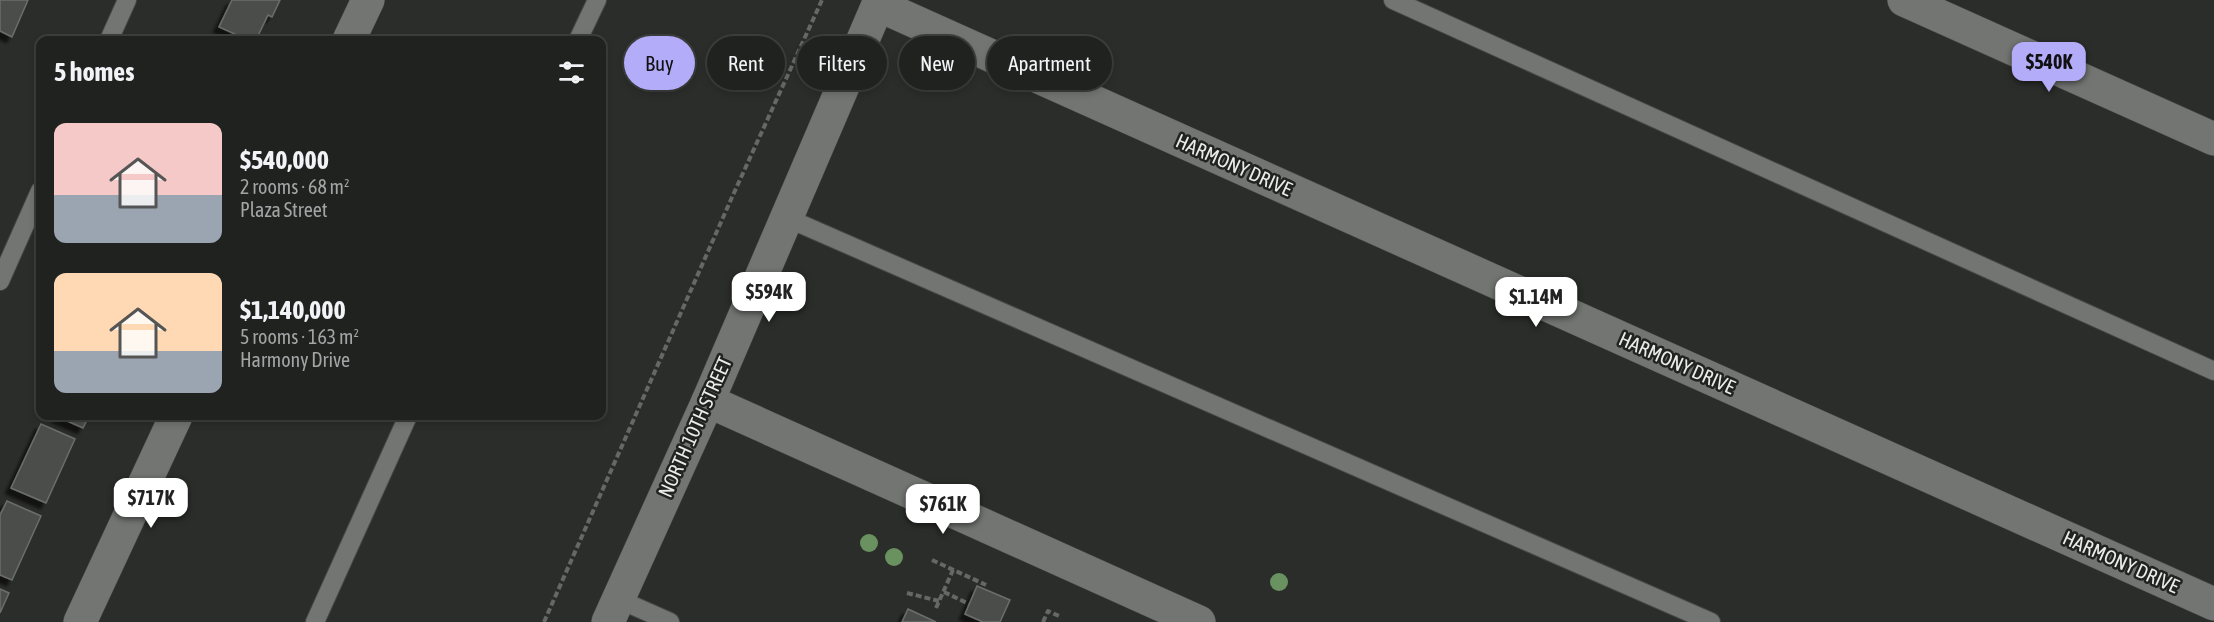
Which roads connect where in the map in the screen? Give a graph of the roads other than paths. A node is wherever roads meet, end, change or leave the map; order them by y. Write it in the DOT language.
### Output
graph roads {
  1 [pos="128,0"];
  2 [pos="368,0"];
  3 [pos="597,0"];
  4 [pos="1393,0"];
  5 [pos="1904,0"];
  6 [pos="879,3"];
  7 [pos="111,36"];
  8 [pos="351,36"];
  9 [pos="580,36"];
  10 [pos="2214,139"];
  11 [pos="36,200"];
  12 [pos="787,218"];
  13 [pos="0,281"];
  14 [pos="2214,371"];
  15 [pos="708,401"];
  16 [pos="174,420"];
  17 [pos="406,420"];
  18 [pos="2214,604"];
  19 [pos="613,610"];
  20 [pos="80,622"];
  21 [pos="315,622"];
  22 [pos="670,622"];
  23 [pos="1199,622"];
  24 [pos="1712,622"];
  1 -- 7 [label="lane"];
  2 -- 8 [label="street"];
  3 -- 9 [label="lane"];
  4 -- 14 [label="lane"];
  5 -- 10 [label="street"];
  6 -- 12 [label="street, NORTH 10TH STREET"];
  6 -- 18 [label="street, HARMONY DRIVE"];
  11 -- 13 [label="lane"];
  12 -- 15 [label="street, NORTH 10TH STREET"];
  12 -- 24 [label="lane"];
  15 -- 19 [label="street, NORTH 10TH STREET"];
  15 -- 23 [label="street"];
  16 -- 20 [label="street"];
  17 -- 21 [label="lane"];
  19 -- 22 [label="lane"];
}
